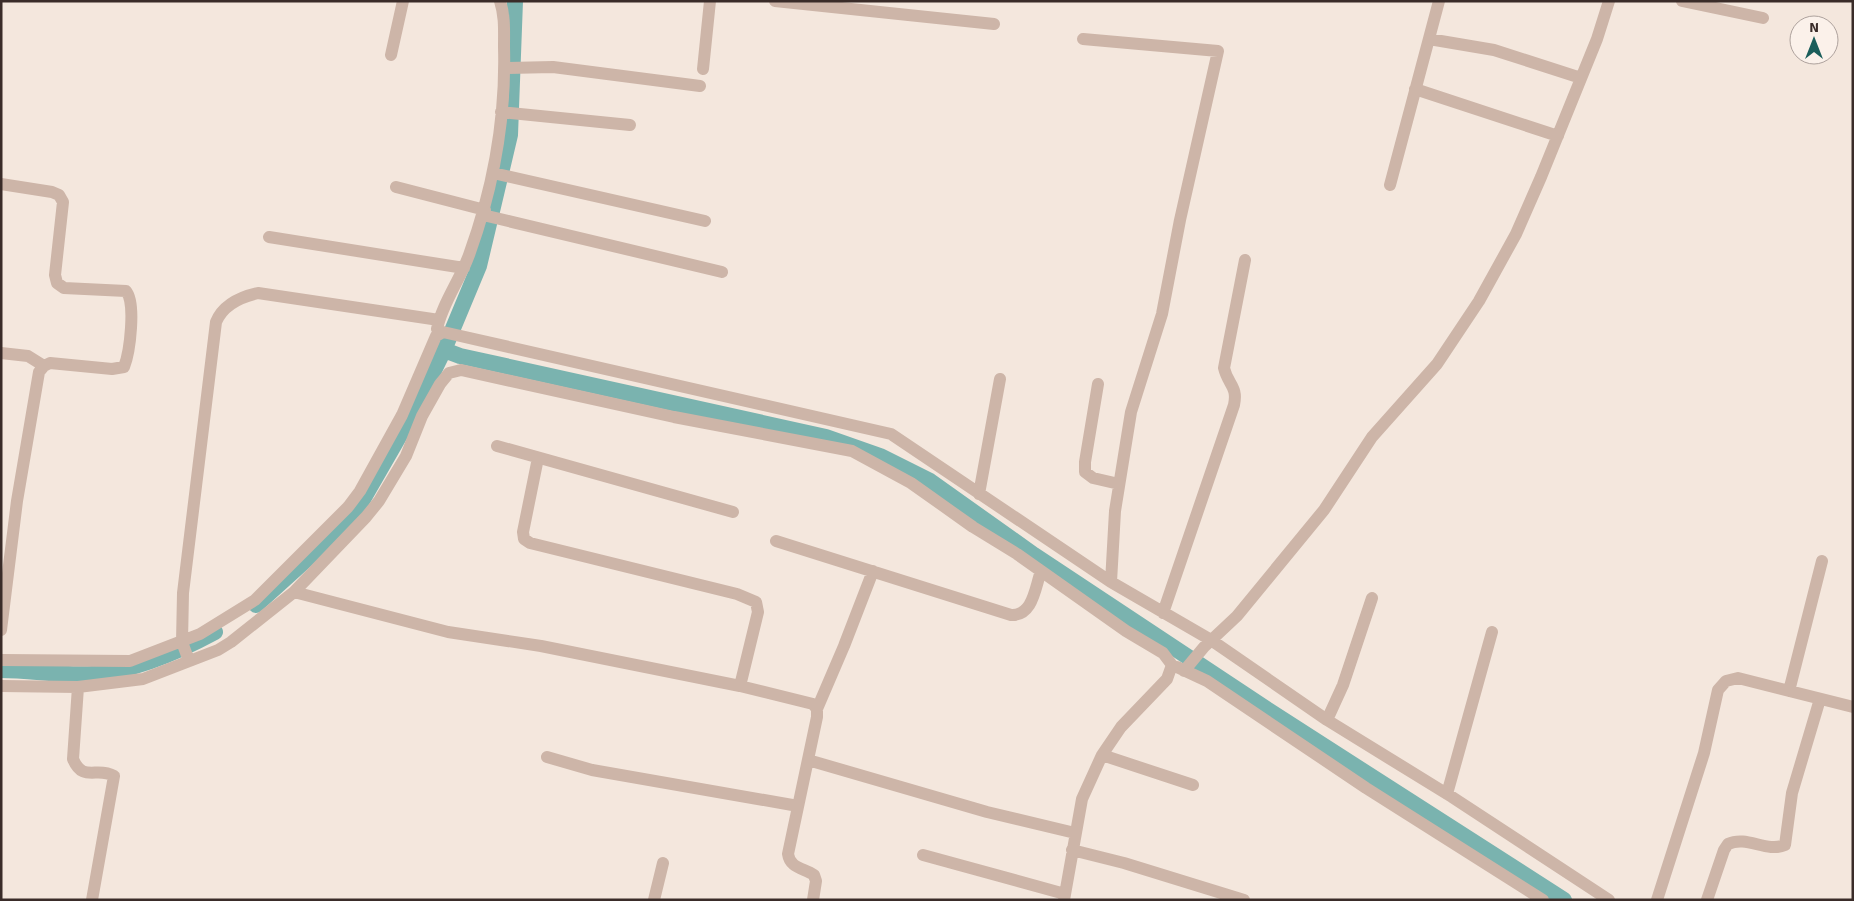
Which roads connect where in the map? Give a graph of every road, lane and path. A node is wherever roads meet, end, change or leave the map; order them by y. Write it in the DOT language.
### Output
graph roads {
  1 [pos="403,1"];
  2 [pos="710,1"];
  3 [pos="775,1"];
  4 [pos="1439,1"];
  5 [pos="1609,1"];
  6 [pos="1682,1"];
  7 [pos="501,2"];
  8 [pos="1763,18"];
  9 [pos="994,24"];
  10 [pos="1083,39"];
  11 [pos="1429,39"];
  12 [pos="391,55"];
  13 [pos="512,68"];
  14 [pos="703,69"];
  15 [pos="1581,78"];
  16 [pos="700,86"];
  17 [pos="1415,88"];
  18 [pos="504,112"];
  19 [pos="630,125"];
  20 [pos="1558,136"];
  21 [pos="499,174"];
  22 [pos="1,184"];
  23 [pos="1390,185"];
  24 [pos="396,187"];
  25 [pos="488,215"];
  26 [pos="705,221"];
  27 [pos="269,237"];
  28 [pos="1245,260"];
  29 [pos="464,268"];
  30 [pos="722,272"];
  31 [pos="440,329"];
  32 [pos="1,352"];
  33 [pos="44,366"];
  34 [pos="1000,378"];
  35 [pos="1098,384"];
  36 [pos="497,446"];
  37 [pos="538,458"];
  38 [pos="1118,484"];
  39 [pos="979,494"];
  40 [pos="733,512"];
  41 [pos="776,541"];
  42 [pos="1822,561"];
  43 [pos="873,571"];
  44 [pos="1041,571"];
  45 [pos="1111,582"];
  46 [pos="294,592"];
  47 [pos="1372,598"];
  48 [pos="1163,613"];
  49 [pos="1,630"];
  50 [pos="1492,632"];
  51 [pos="1207,643"];
  52 [pos="185,650"];
  53 [pos="1,660"];
  54 [pos="1182,666"];
  55 [pos="1,686"];
  56 [pos="740,686"];
  57 [pos="78,687"];
  58 [pos="1789,690"];
  59 [pos="1820,699"];
  60 [pos="1853,707"];
  61 [pos="818,709"];
  62 [pos="1328,720"];
  63 [pos="1102,755"];
  64 [pos="547,757"];
  65 [pos="808,760"];
  66 [pos="1193,785"];
  67 [pos="1447,794"];
  68 [pos="798,806"];
  69 [pos="1075,833"];
  70 [pos="1072,850"];
  71 [pos="923,855"];
  72 [pos="662,863"];
  73 [pos="1065,897"];
  74 [pos="92,900"];
  75 [pos="654,900"];
  76 [pos="813,900"];
  77 [pos="1244,900"];
  78 [pos="1543,900"];
  79 [pos="1609,900"];
  80 [pos="1657,900"];
  81 [pos="1707,900"];
  1 -- 12 [label="street"];
  2 -- 14 [label="street"];
  3 -- 9 [label="street"];
  4 -- 11 [label="street"];
  5 -- 15 [label="street"];
  6 -- 8 [label="street"];
  7 -- 13 [label="street"];
  10 -- 38 [label="street"];
  11 -- 15 [label="street"];
  11 -- 17 [label="street"];
  13 -- 16 [label="street"];
  13 -- 18 [label="street"];
  15 -- 20 [label="street"];
  17 -- 20 [label="street"];
  17 -- 23 [label="street"];
  18 -- 19 [label="street"];
  18 -- 21 [label="street"];
  20 -- 51 [label="street"];
  21 -- 25 [label="street"];
  21 -- 26 [label="street"];
  22 -- 33 [label="street"];
  24 -- 25 [label="street"];
  25 -- 29 [label="street"];
  25 -- 30 [label="street"];
  27 -- 29 [label="street"];
  28 -- 48 [label="street"];
  29 -- 31 [label="street"];
  31 -- 39 [label="street"];
  31 -- 52 [label="street"];
  31 -- 52 [label="street"];
  32 -- 33 [label="street"];
  33 -- 49 [label="street"];
  34 -- 39 [label="street"];
  35 -- 38 [label="street"];
  36 -- 37 [label="street"];
  37 -- 40 [label="street"];
  37 -- 56 [label="street"];
  38 -- 45 [label="street"];
  39 -- 45 [label="street"];
  41 -- 43 [label="street"];
  42 -- 58 [label="street"];
  43 -- 44 [label="street"];
  43 -- 61 [label="street"];
  44 -- 46 [label="street"];
  44 -- 54 [label="street"];
  45 -- 48 [label="street"];
  46 -- 52 [label="street"];
  46 -- 56 [label="street"];
  47 -- 62 [label="street"];
  48 -- 51 [label="street"];
  50 -- 67 [label="street"];
  51 -- 54 [label="street"];
  51 -- 62 [label="street"];
  52 -- 53 [label="street"];
  52 -- 57 [label="street"];
  54 -- 63 [label="street"];
  54 -- 78 [label="street"];
  55 -- 57 [label="street"];
  56 -- 61 [label="street"];
  57 -- 74 [label="street"];
  58 -- 59 [label="street"];
  58 -- 80 [label="street"];
  59 -- 60 [label="street"];
  59 -- 81 [label="street"];
  61 -- 65 [label="street"];
  62 -- 67 [label="street"];
  63 -- 66 [label="street"];
  63 -- 69 [label="street"];
  64 -- 68 [label="street"];
  65 -- 68 [label="street"];
  65 -- 69 [label="street"];
  67 -- 79 [label="street"];
  68 -- 76 [label="street"];
  69 -- 70 [label="street"];
  70 -- 73 [label="street"];
  70 -- 77 [label="street"];
  71 -- 73 [label="street"];
  72 -- 75 [label="street"];
}
